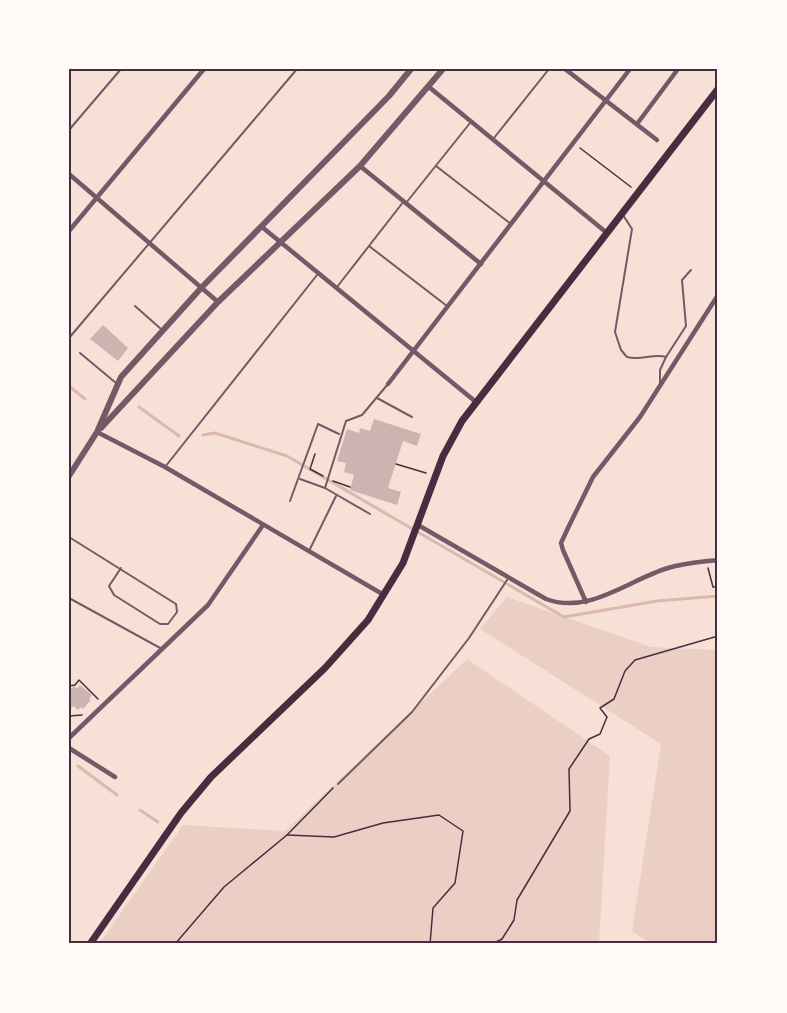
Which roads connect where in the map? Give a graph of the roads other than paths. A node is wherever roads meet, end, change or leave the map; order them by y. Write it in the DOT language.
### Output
graph roads {
  1 [pos="121,69"];
  2 [pos="204,69"];
  3 [pos="297,69"];
  4 [pos="411,69"];
  5 [pos="443,69"];
  6 [pos="549,69"];
  7 [pos="566,69"];
  8 [pos="630,69"];
  9 [pos="678,69"];
  10 [pos="429,87"];
  11 [pos="718,89"];
  12 [pos="606,100"];
  13 [pos="470,123"];
  14 [pos="637,123"];
  15 [pos="69,130"];
  16 [pos="657,140"];
  17 [pos="492,141"];
  18 [pos="360,166"];
  19 [pos="436,166"];
  20 [pos="69,174"];
  21 [pos="543,181"];
  22 [pos="97,197"];
  23 [pos="405,202"];
  24 [pos="623,214"];
  25 [pos="511,224"];
  26 [pos="262,227"];
  27 [pos="69,231"];
  28 [pos="607,233"];
  29 [pos="150,242"];
  30 [pos="280,243"];
  31 [pos="369,246"];
  32 [pos="481,264"];
  33 [pos="692,270"];
  34 [pos="317,275"];
  35 [pos="202,287"];
  36 [pos="335,289"];
  37 [pos="718,295"];
  38 [pos="218,302"];
  39 [pos="135,306"];
  40 [pos="448,307"];
  41 [pos="163,331"];
  42 [pos="69,338"];
  43 [pos="414,352"];
  44 [pos="80,353"];
  45 [pos="666,357"];
  46 [pos="118,384"];
  47 [pos="388,384"];
  48 [pos="660,385"];
  49 [pos="377,398"];
  50 [pos="476,402"];
  51 [pos="412,417"];
  52 [pos="97,432"];
  53 [pos="340,435"];
  54 [pos="165,467"];
  55 [pos="69,474"];
  56 [pos="300,479"];
  57 [pos="325,488"];
  58 [pos="336,496"];
  59 [pos="290,501"];
  60 [pos="370,514"];
  61 [pos="263,525"];
  62 [pos="418,525"];
  63 [pos="69,537"];
  64 [pos="309,551"];
  65 [pos="718,560"];
  66 [pos="121,568"];
  67 [pos="509,577"];
  68 [pos="385,595"];
  69 [pos="69,598"];
  70 [pos="586,602"];
  71 [pos="162,649"];
  72 [pos="69,738"];
  73 [pos="69,748"];
  74 [pos="115,777"];
  75 [pos="338,783"];
  76 [pos="90,944"];
  1 -- 15 [label="lane"];
  2 -- 22 [label="street"];
  3 -- 29 [label="lane"];
  4 -- 26 [label="street"];
  5 -- 10 [label="street"];
  6 -- 17 [label="lane"];
  7 -- 12 [label="street"];
  8 -- 12 [label="street"];
  9 -- 14 [label="street"];
  10 -- 13 [label="street"];
  10 -- 18 [label="street"];
  11 -- 24 [label="main road"];
  12 -- 14 [label="street"];
  12 -- 21 [label="street"];
  13 -- 17 [label="street"];
  13 -- 19 [label="lane"];
  14 -- 16 [label="street"];
  17 -- 21 [label="street"];
  18 -- 23 [label="street"];
  18 -- 30 [label="street"];
  19 -- 23 [label="lane"];
  19 -- 25 [label="lane"];
  20 -- 22 [label="street"];
  21 -- 25 [label="street"];
  21 -- 28 [label="street"];
  22 -- 27 [label="street"];
  22 -- 29 [label="street"];
  23 -- 31 [label="lane"];
  23 -- 32 [label="street"];
  24 -- 28 [label="main road"];
  24 -- 45 [label="lane"];
  25 -- 32 [label="street"];
  26 -- 30 [label="street"];
  26 -- 35 [label="street"];
  28 -- 50 [label="main road"];
  29 -- 35 [label="street"];
  29 -- 42 [label="lane"];
  30 -- 34 [label="street"];
  30 -- 38 [label="street"];
  31 -- 36 [label="lane"];
  31 -- 40 [label="lane"];
  32 -- 40 [label="street"];
  33 -- 45 [label="lane"];
  34 -- 36 [label="street"];
  34 -- 54 [label="lane"];
  35 -- 38 [label="street"];
  35 -- 41 [label="street"];
  36 -- 43 [label="street"];
  37 -- 48 [label="street"];
  38 -- 52 [label="street"];
  39 -- 41 [label="lane"];
  40 -- 43 [label="street"];
  41 -- 46 [label="street"];
  43 -- 47 [label="street"];
  43 -- 50 [label="street"];
  44 -- 46 [label="lane"];
  45 -- 48 [label="lane"];
  46 -- 52 [label="street"];
  47 -- 49 [label="lane"];
  48 -- 70 [label="street"];
  49 -- 51 [label="lane"];
  49 -- 53 [label="lane"];
  50 -- 62 [label="main road"];
  52 -- 54 [label="street"];
  52 -- 55 [label="street"];
  53 -- 56 [label="lane"];
  53 -- 57 [label="lane"];
  54 -- 61 [label="street"];
  56 -- 57 [label="lane"];
  56 -- 59 [label="lane"];
  57 -- 58 [label="lane"];
  58 -- 60 [label="lane"];
  58 -- 64 [label="lane"];
  61 -- 64 [label="street"];
  61 -- 71 [label="street"];
  62 -- 67 [label="street"];
  62 -- 68 [label="main road"];
  63 -- 66 [label="lane"];
  64 -- 68 [label="street"];
  65 -- 70 [label="street"];
  66 -- 66 [label="lane"];
  67 -- 70 [label="street"];
  67 -- 75 [label="lane"];
  68 -- 76 [label="main road"];
  69 -- 71 [label="lane"];
  71 -- 72 [label="street"];
  73 -- 74 [label="street"];
}
